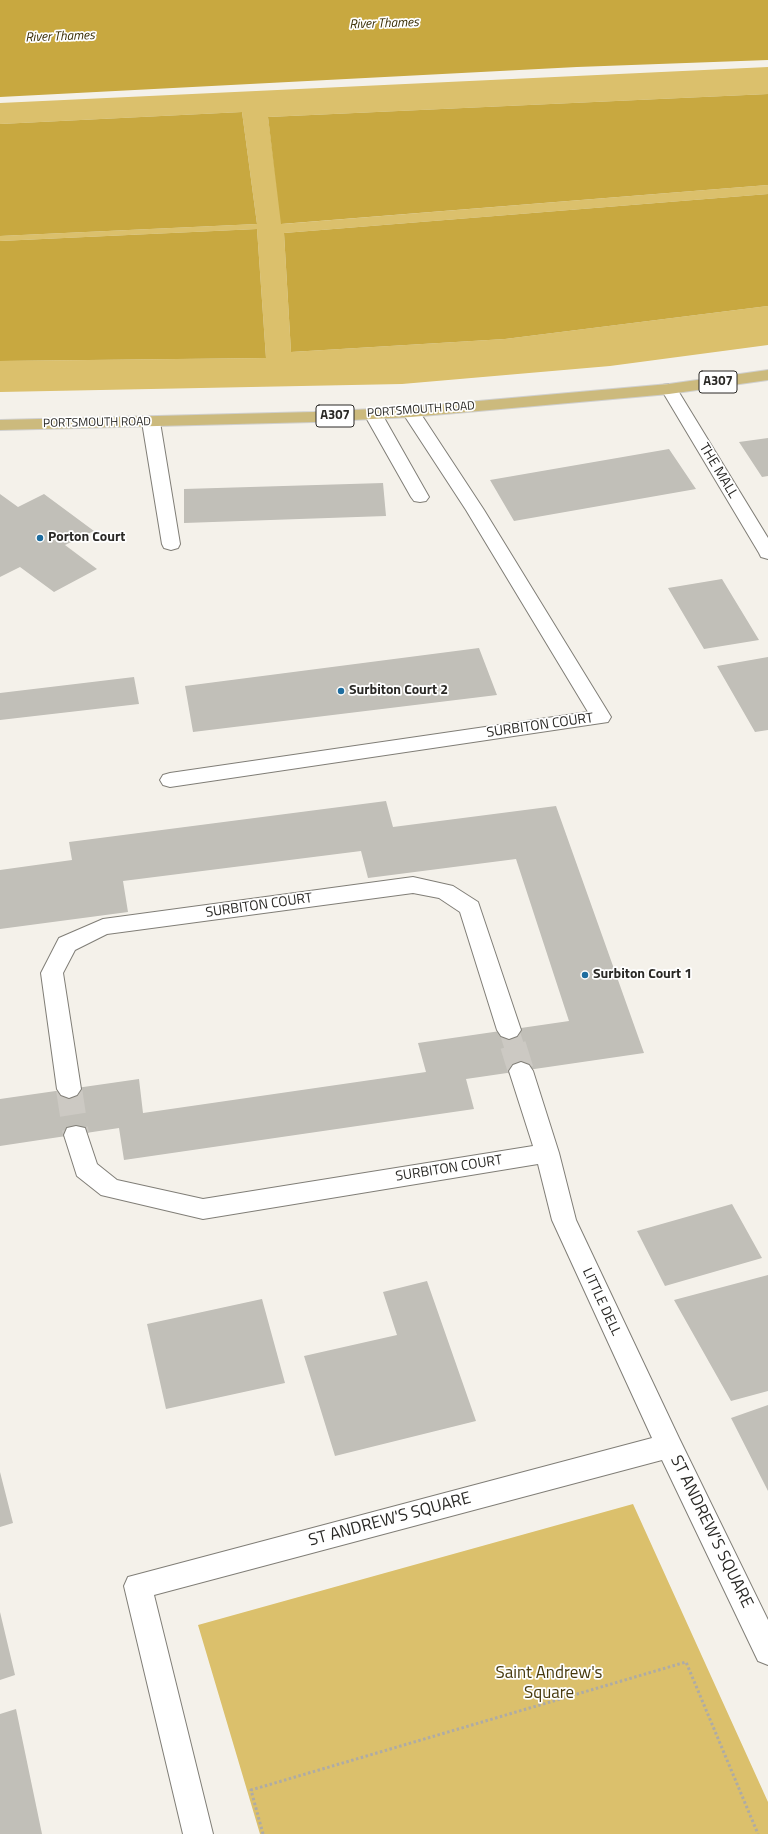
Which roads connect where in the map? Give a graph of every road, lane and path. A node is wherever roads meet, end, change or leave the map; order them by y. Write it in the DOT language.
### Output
graph roads {
  1 [pos="768,375"];
  2 [pos="669,389"];
  3 [pos="411,412"];
  4 [pos="373,414"];
  5 [pos="151,422"];
  6 [pos="0,425"];
  7 [pos="420,497"];
  8 [pos="171,544"];
  9 [pos="768,553"];
  10 [pos="170,780"];
  11 [pos="509,1030"];
  12 [pos="521,1072"];
  13 [pos="69,1089"];
  14 [pos="76,1134"];
  15 [pos="547,1153"];
  16 [pos="669,1446"];
  17 [pos="768,1651"];
  18 [pos="198,1834"];
  19 [pos="263,1834"];
  20 [pos="758,1834"];
  1 -- 2 [label="main road, PORTSMOUTH ROAD / A307"];
  2 -- 3 [label="main road, PORTSMOUTH ROAD / A307"];
  2 -- 9 [label="street, THE MALL"];
  3 -- 4 [label="main road, PORTSMOUTH ROAD / A307"];
  3 -- 10 [label="street, SURBITON COURT"];
  4 -- 5 [label="main road, PORTSMOUTH ROAD / A307"];
  4 -- 7 [label="street"];
  5 -- 6 [label="main road, PORTSMOUTH ROAD / A307"];
  5 -- 8 [label="street"];
  11 -- 13 [label="street, SURBITON COURT"];
  12 -- 15 [label="street, LITTLE DELL"];
  14 -- 15 [label="street, SURBITON COURT"];
  15 -- 16 [label="street, LITTLE DELL"];
  16 -- 17 [label="street, ST ANDREW'S SQUARE"];
  16 -- 18 [label="street, ST ANDREW'S SQUARE"];
  19 -- 20 [label="path"];
}
